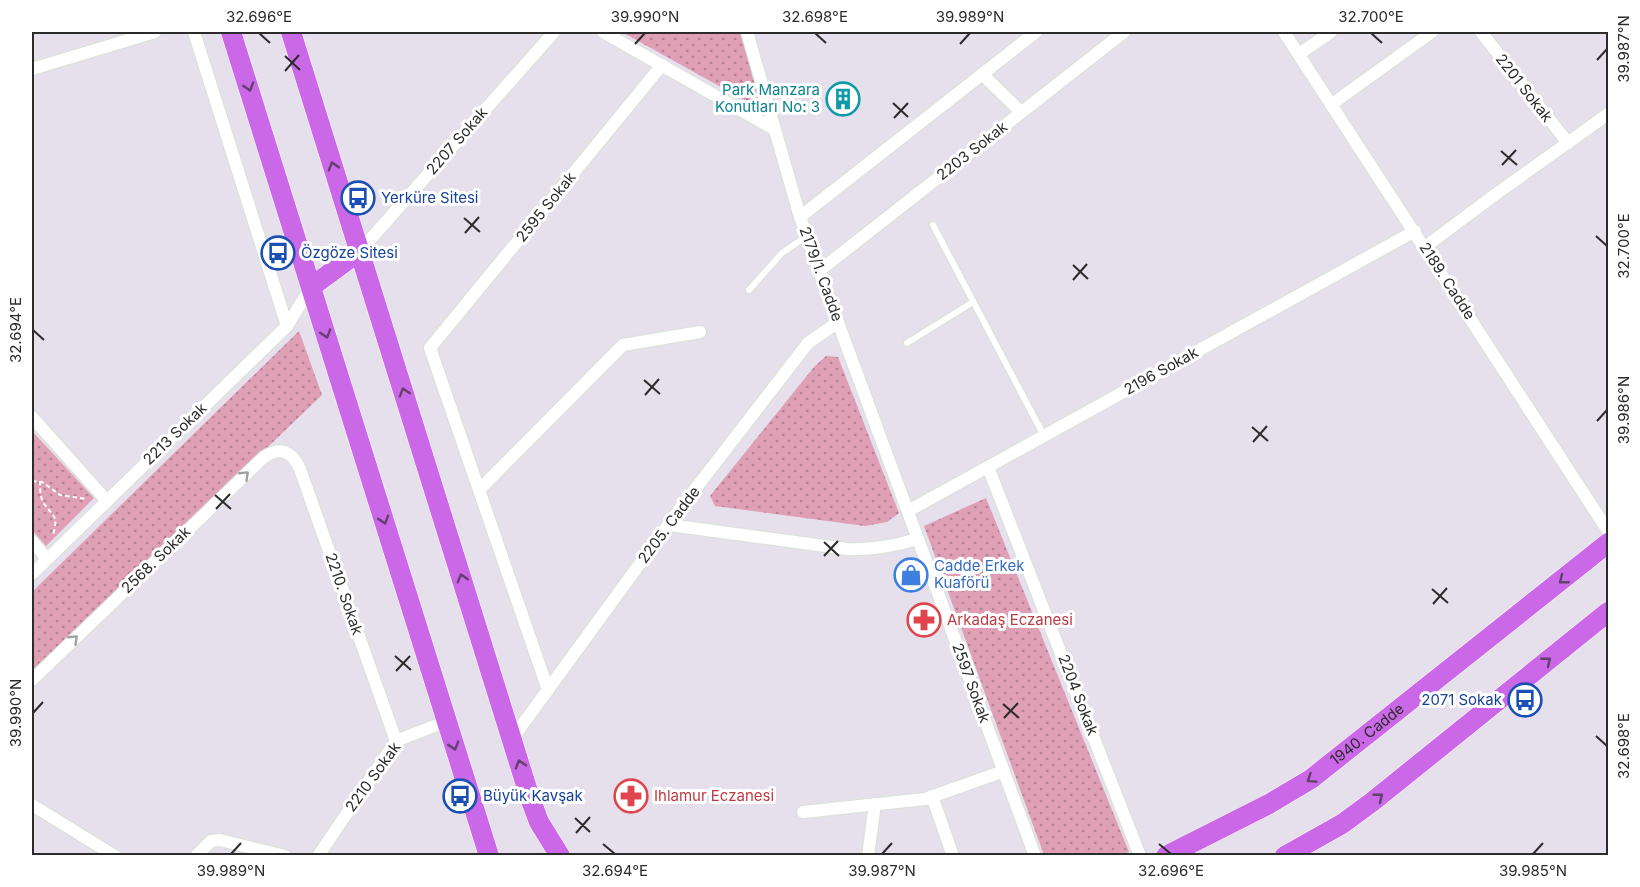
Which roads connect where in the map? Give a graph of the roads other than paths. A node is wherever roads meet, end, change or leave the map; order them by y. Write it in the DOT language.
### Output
graph roads {
  1 [pos="155,32"];
  2 [pos="194,32"];
  3 [pos="231,32"];
  4 [pos="291,32"];
  5 [pos="554,32"];
  6 [pos="603,32"];
  7 [pos="747,32"];
  8 [pos="1036,32"];
  9 [pos="1124,32"];
  10 [pos="1284,32"];
  11 [pos="1331,32"];
  12 [pos="1432,32"];
  13 [pos="1481,32"];
  14 [pos="1299,54"];
  15 [pos="662,65"];
  16 [pos="32,69"];
  17 [pos="982,74"];
  18 [pos="1332,104"];
  19 [pos="1022,112"];
  20 [pos="1608,114"];
  21 [pos="774,129"];
  22 [pos="1568,143"];
  23 [pos="800,217"];
  24 [pos="933,225"];
  25 [pos="1415,231"];
  26 [pos="807,236"];
  27 [pos="1425,247"];
  28 [pos="360,251"];
  29 [pos="819,271"];
  30 [pos="311,287"];
  31 [pos="749,290"];
  32 [pos="973,303"];
  33 [pos="838,322"];
  34 [pos="287,326"];
  35 [pos="700,332"];
  36 [pos="907,343"];
  37 [pos="32,417"];
  38 [pos="1044,436"];
  39 [pos="286,451"];
  40 [pos="988,467"];
  41 [pos="479,490"];
  42 [pos="107,501"];
  43 [pos="908,511"];
  44 [pos="669,525"];
  45 [pos="1608,531"];
  46 [pos="918,539"];
  47 [pos="32,541"];
  48 [pos="1608,543"];
  49 [pos="47,559"];
  50 [pos="32,574"];
  51 [pos="1608,612"];
  52 [pos="32,680"];
  53 [pos="548,690"];
  54 [pos="447,722"];
  55 [pos="512,739"];
  56 [pos="396,741"];
  57 [pos="1004,771"];
  58 [pos="932,796"];
  59 [pos="875,804"];
  60 [pos="32,805"];
  61 [pos="803,812"];
  62 [pos="114,855"];
  63 [pos="196,855"];
  64 [pos="285,855"];
  65 [pos="318,855"];
  66 [pos="489,855"];
  67 [pos="560,855"];
  68 [pos="868,855"];
  69 [pos="953,855"];
  70 [pos="1035,855"];
  71 [pos="1140,855"];
  72 [pos="1166,855"];
  73 [pos="1285,855"];
  1 -- 16 [label="street"];
  2 -- 34 [label="street"];
  3 -- 30 [label="main road, one-way"];
  28 -- 4 [label="main road, one-way"];
  5 -- 28 [label="street, 2207 Sokak"];
  6 -- 15 [label="street"];
  7 -- 21 [label="street, 2179/1. Cadde"];
  8 -- 17 [label="street"];
  9 -- 19 [label="street, 2203 Sokak"];
  10 -- 14 [label="street, 2189. Cadde"];
  11 -- 14 [label="street"];
  12 -- 18 [label="street"];
  13 -- 22 [label="street, 2201 Sokak"];
  14 -- 18 [label="street, 2189. Cadde"];
  15 -- 21 [label="street"];
  15 -- 41 [label="street, 2595 Sokak"];
  17 -- 19 [label="street"];
  17 -- 23 [label="street"];
  18 -- 25 [label="street, 2189. Cadde"];
  19 -- 29 [label="street, 2203 Sokak"];
  20 -- 22 [label="street"];
  21 -- 23 [label="street, 2179/1. Cadde"];
  22 -- 27 [label="street"];
  23 -- 26 [label="street, 2179/1. Cadde"];
  24 -- 32 [label="lane"];
  25 -- 27 [label="street, 2189. Cadde"];
  25 -- 38 [label="street, 2196 Sokak"];
  26 -- 29 [label="street, 2179/1. Cadde"];
  26 -- 31 [label="lane"];
  27 -- 45 [label="street, 2189. Cadde"];
  28 -- 30 [label="main road"];
  55 -- 28 [label="main road, one-way"];
  29 -- 33 [label="street, 2179/1. Cadde"];
  30 -- 34 [label="street, 2213 Sokak"];
  30 -- 54 [label="main road, one-way"];
  32 -- 36 [label="lane"];
  32 -- 38 [label="lane"];
  33 -- 43 [label="street, 2179/1. Cadde"];
  33 -- 44 [label="street, 2205. Cadde"];
  34 -- 42 [label="street, 2213 Sokak"];
  35 -- 41 [label="street"];
  37 -- 42 [label="street"];
  38 -- 40 [label="street, 2196 Sokak"];
  52 -- 39 [label="street, 2568. Sokak, one-way"];
  39 -- 56 [label="street, 2210. Sokak"];
  40 -- 43 [label="street, 2196 Sokak"];
  40 -- 71 [label="street, 2204 Sokak"];
  41 -- 53 [label="street"];
  42 -- 49 [label="street, 2213 Sokak"];
  43 -- 46 [label="street, 2597 Sokak"];
  44 -- 46 [label="street"];
  44 -- 53 [label="street, 2205. Cadde"];
  46 -- 57 [label="street, 2597 Sokak"];
  47 -- 49 [label="street"];
  48 -- 72 [label="main road, 1940. Cadde, one-way"];
  49 -- 50 [label="street, 2213 Sokak"];
  73 -- 51 [label="main road, one-way"];
  53 -- 55 [label="street, 2205. Cadde"];
  54 -- 56 [label="street, 2210 Sokak"];
  54 -- 66 [label="main road, one-way"];
  67 -- 55 [label="main road, one-way"];
  56 -- 65 [label="street, 2210 Sokak"];
  57 -- 58 [label="street"];
  57 -- 70 [label="street, 2597 Sokak"];
  58 -- 59 [label="street"];
  58 -- 69 [label="street"];
  59 -- 61 [label="street"];
  59 -- 68 [label="street"];
  60 -- 62 [label="street"];
  63 -- 64 [label="street"];
}
